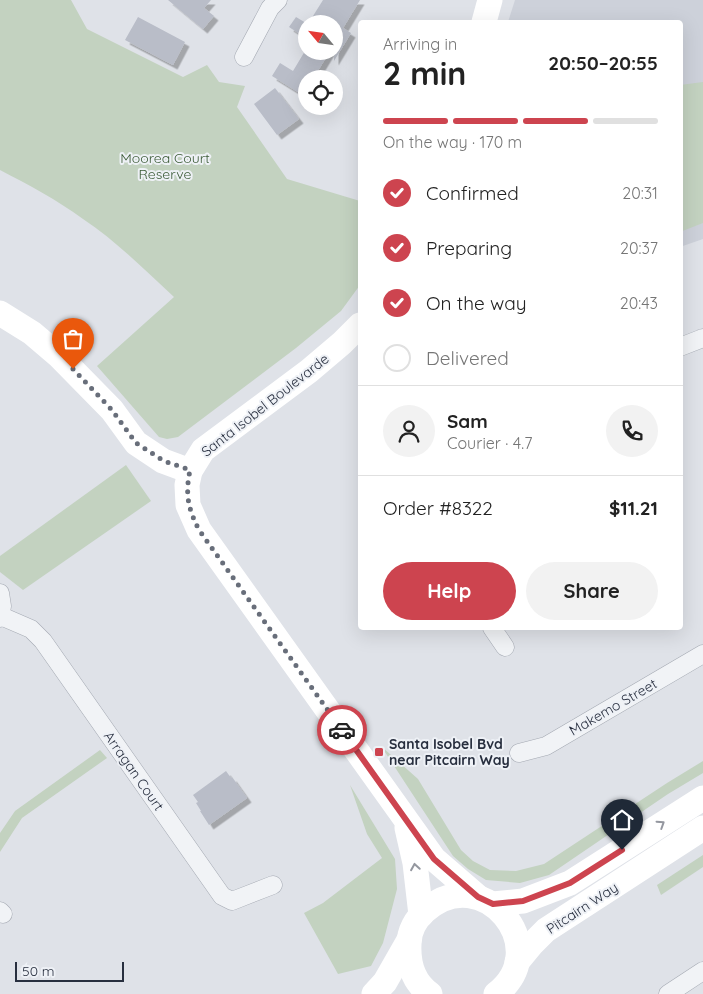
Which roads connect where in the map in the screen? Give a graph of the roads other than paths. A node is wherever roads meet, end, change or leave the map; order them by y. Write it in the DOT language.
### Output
graph roads {
  1 [pos="278,0"];
  2 [pos="490,0"];
  3 [pos="485,20"];
  4 [pos="244,57"];
  5 [pos="0,313"];
  6 [pos="358,327"];
  7 [pos="703,338"];
  8 [pos="683,346"];
  9 [pos="190,470"];
  10 [pos="0,593"];
  11 [pos="0,617"];
  12 [pos="493,630"];
  13 [pos="505,647"];
  14 [pos="703,654"];
  15 [pos="519,753"];
  16 [pos="703,798"];
  17 [pos="404,816"];
  18 [pos="703,828"];
  19 [pos="272,885"];
  20 [pos="485,900"];
  21 [pos="421,915"];
  22 [pos="409,940"];
  23 [pos="517,962"];
  24 [pos="703,971"];
  25 [pos="501,992"];
  26 [pos="374,994"];
  27 [pos="430,994"];
  28 [pos="668,994"];
  1 -- 4 [label="street"];
  2 -- 3 [label="street"];
  5 -- 9 [label="street"];
  6 -- 9 [label="street, Santa Isobel Boulevarde"];
  7 -- 8 [label="street"];
  9 -- 17 [label="street, Santa Isobel Boulevarde"];
  10 -- 11 [label="street"];
  11 -- 19 [label="street, Arragan Court"];
  12 -- 13 [label="street"];
  14 -- 15 [label="street, Makemo Street"];
  20 -- 16 [label="street, Pitcairn Way, one-way"];
  17 -- 20 [label="street, Santa Isobel Boulevarde"];
  21 -- 17 [label="street, Santa Isobel Boulevarde, one-way"];
  18 -- 23 [label="street, Pitcairn Way"];
  20 -- 21 [label="street, Pitcairn Way"];
  20 -- 23 [label="street, Santa Isobel Boulevarde"];
  21 -- 22 [label="street"];
  22 -- 26 [label="street"];
  22 -- 27 [label="street"];
  23 -- 25 [label="street, Pitcairn Way"];
  24 -- 28 [label="street"];
}
